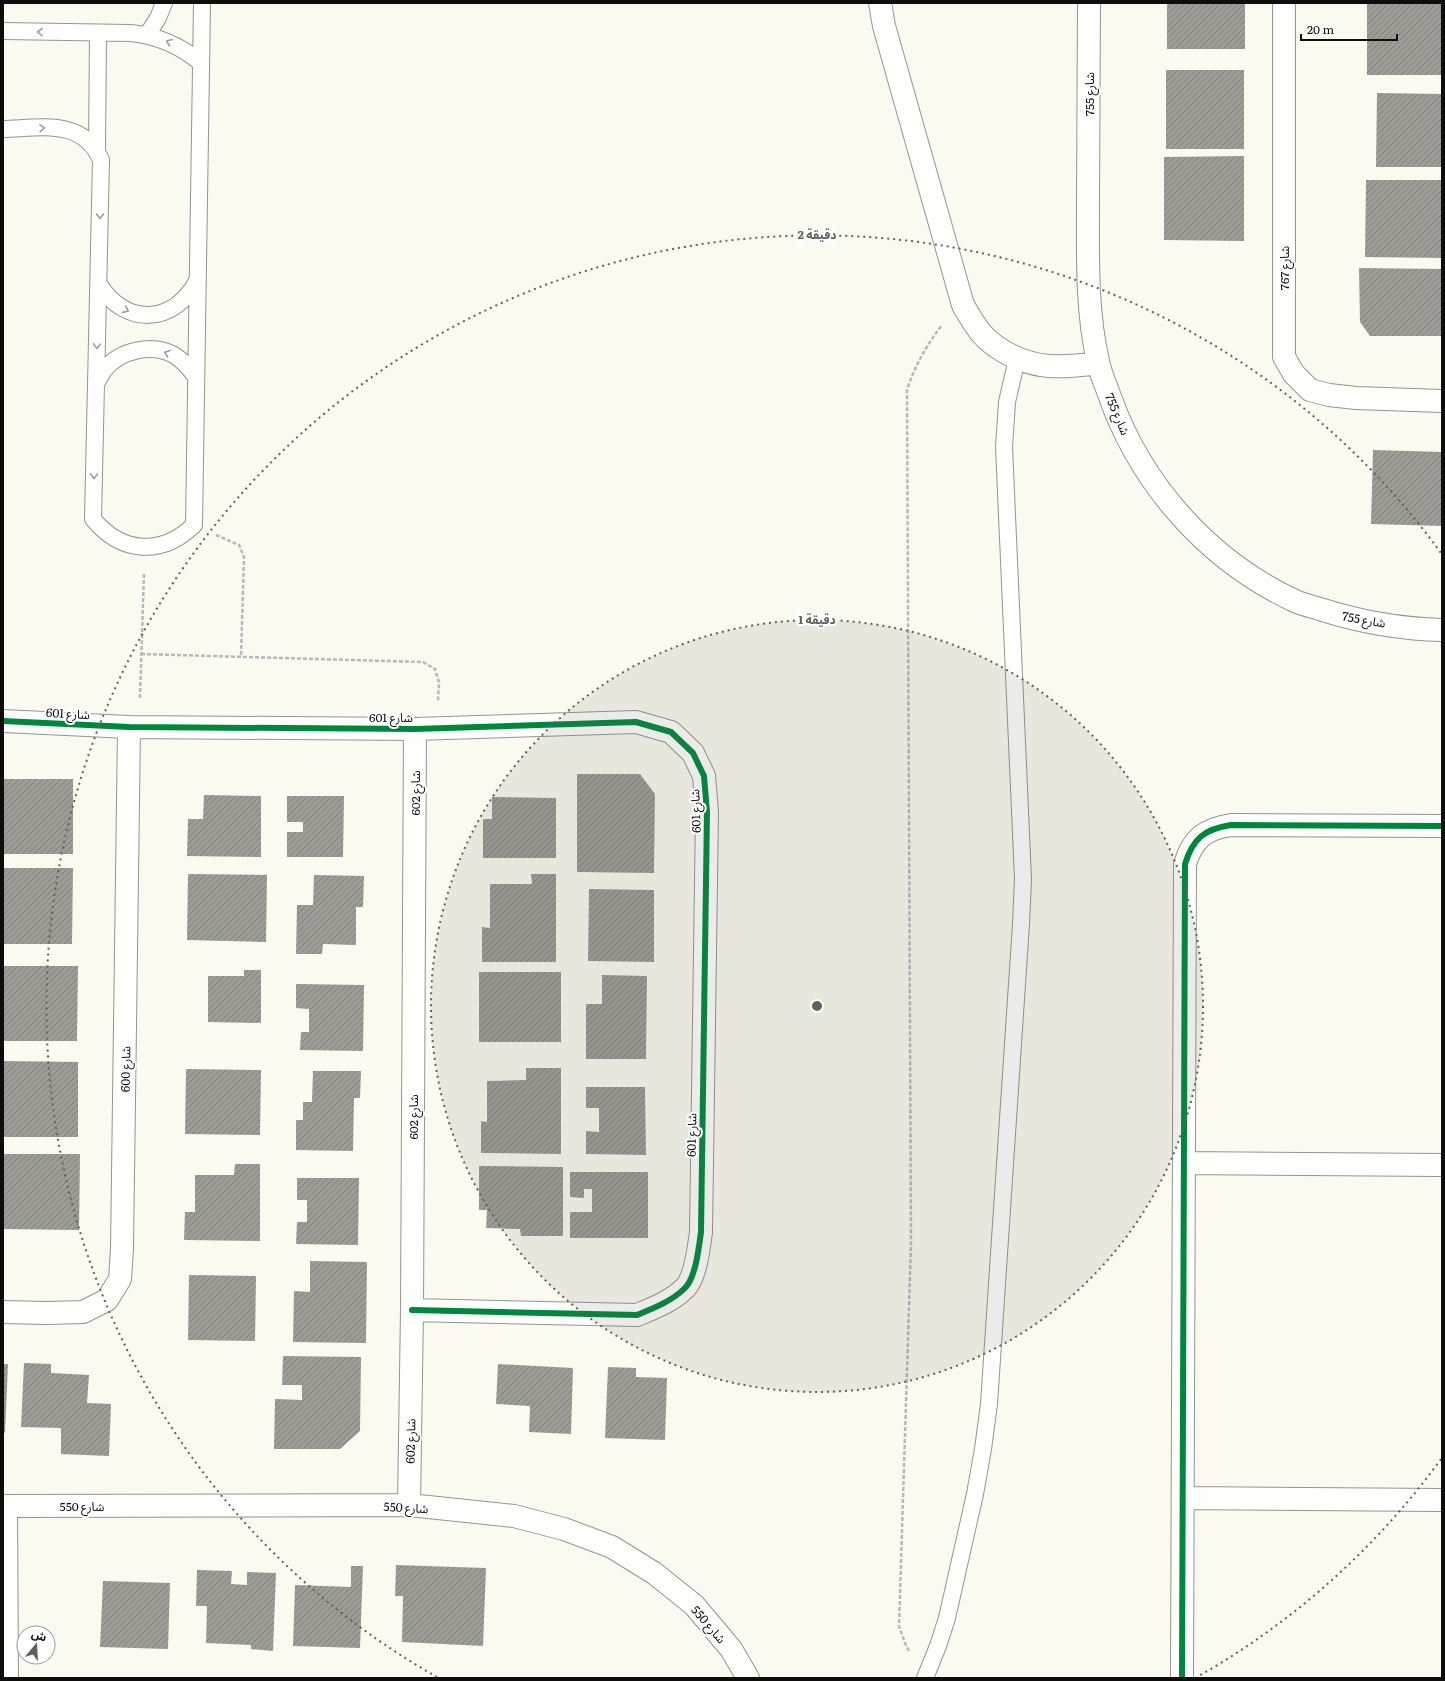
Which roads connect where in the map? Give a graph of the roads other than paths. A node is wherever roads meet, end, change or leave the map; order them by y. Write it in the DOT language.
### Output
graph roads {
  1 [pos="164,3"];
  2 [pos="202,3"];
  3 [pos="880,3"];
  4 [pos="1089,3"];
  5 [pos="1284,3"];
  6 [pos="3,31"];
  7 [pos="98,33"];
  8 [pos="147,35"];
  9 [pos="201,63"];
  10 [pos="3,129"];
  11 [pos="97,151"];
  12 [pos="198,279"];
  13 [pos="99,284"];
  14 [pos="1017,359"];
  15 [pos="1098,363"];
  16 [pos="196,377"];
  17 [pos="96,384"];
  18 [pos="1442,400"];
  19 [pos="1442,630"];
  20 [pos="3,722"];
  21 [pos="134,727"];
  22 [pos="415,729"];
  23 [pos="1442,826"];
  24 [pos="1184,1163"];
  25 [pos="1442,1165"];
  26 [pos="412,1310"];
  27 [pos="3,1312"];
  28 [pos="1183,1498"];
  29 [pos="1442,1500"];
  30 [pos="409,1505"];
  31 [pos="4,1506"];
  32 [pos="926,1676"];
  33 [pos="7,1678"];
  34 [pos="748,1678"];
  35 [pos="1182,1678"];
  1 -- 8 [label="lane"];
  2 -- 9 [label="lane"];
  3 -- 14 [label="street"];
  4 -- 15 [label="street, شارع 755"];
  5 -- 18 [label="street, شارع 767"];
  7 -- 6 [label="lane, one-way"];
  7 -- 8 [label="lane"];
  7 -- 11 [label="lane"];
  9 -- 8 [label="lane, one-way"];
  9 -- 12 [label="lane"];
  10 -- 11 [label="lane, one-way"];
  11 -- 13 [label="lane, one-way"];
  13 -- 12 [label="lane, one-way"];
  12 -- 16 [label="lane"];
  13 -- 17 [label="lane, one-way"];
  14 -- 15 [label="street"];
  14 -- 32 [label="lane"];
  15 -- 19 [label="street, شارع 755"];
  16 -- 17 [label="lane, one-way"];
  17 -- 16 [label="lane, one-way"];
  20 -- 21 [label="street, شارع 601"];
  21 -- 22 [label="street, شارع 601"];
  21 -- 27 [label="street, شارع 600"];
  22 -- 26 [label="street, شارع 602"];
  22 -- 26 [label="street, شارع 601"];
  23 -- 24 [label="street"];
  24 -- 25 [label="street"];
  24 -- 28 [label="street"];
  26 -- 30 [label="street, شارع 602"];
  28 -- 29 [label="street"];
  28 -- 35 [label="street"];
  30 -- 31 [label="street, شارع 550"];
  30 -- 34 [label="street, شارع 550"];
  31 -- 33 [label="street"];
}
